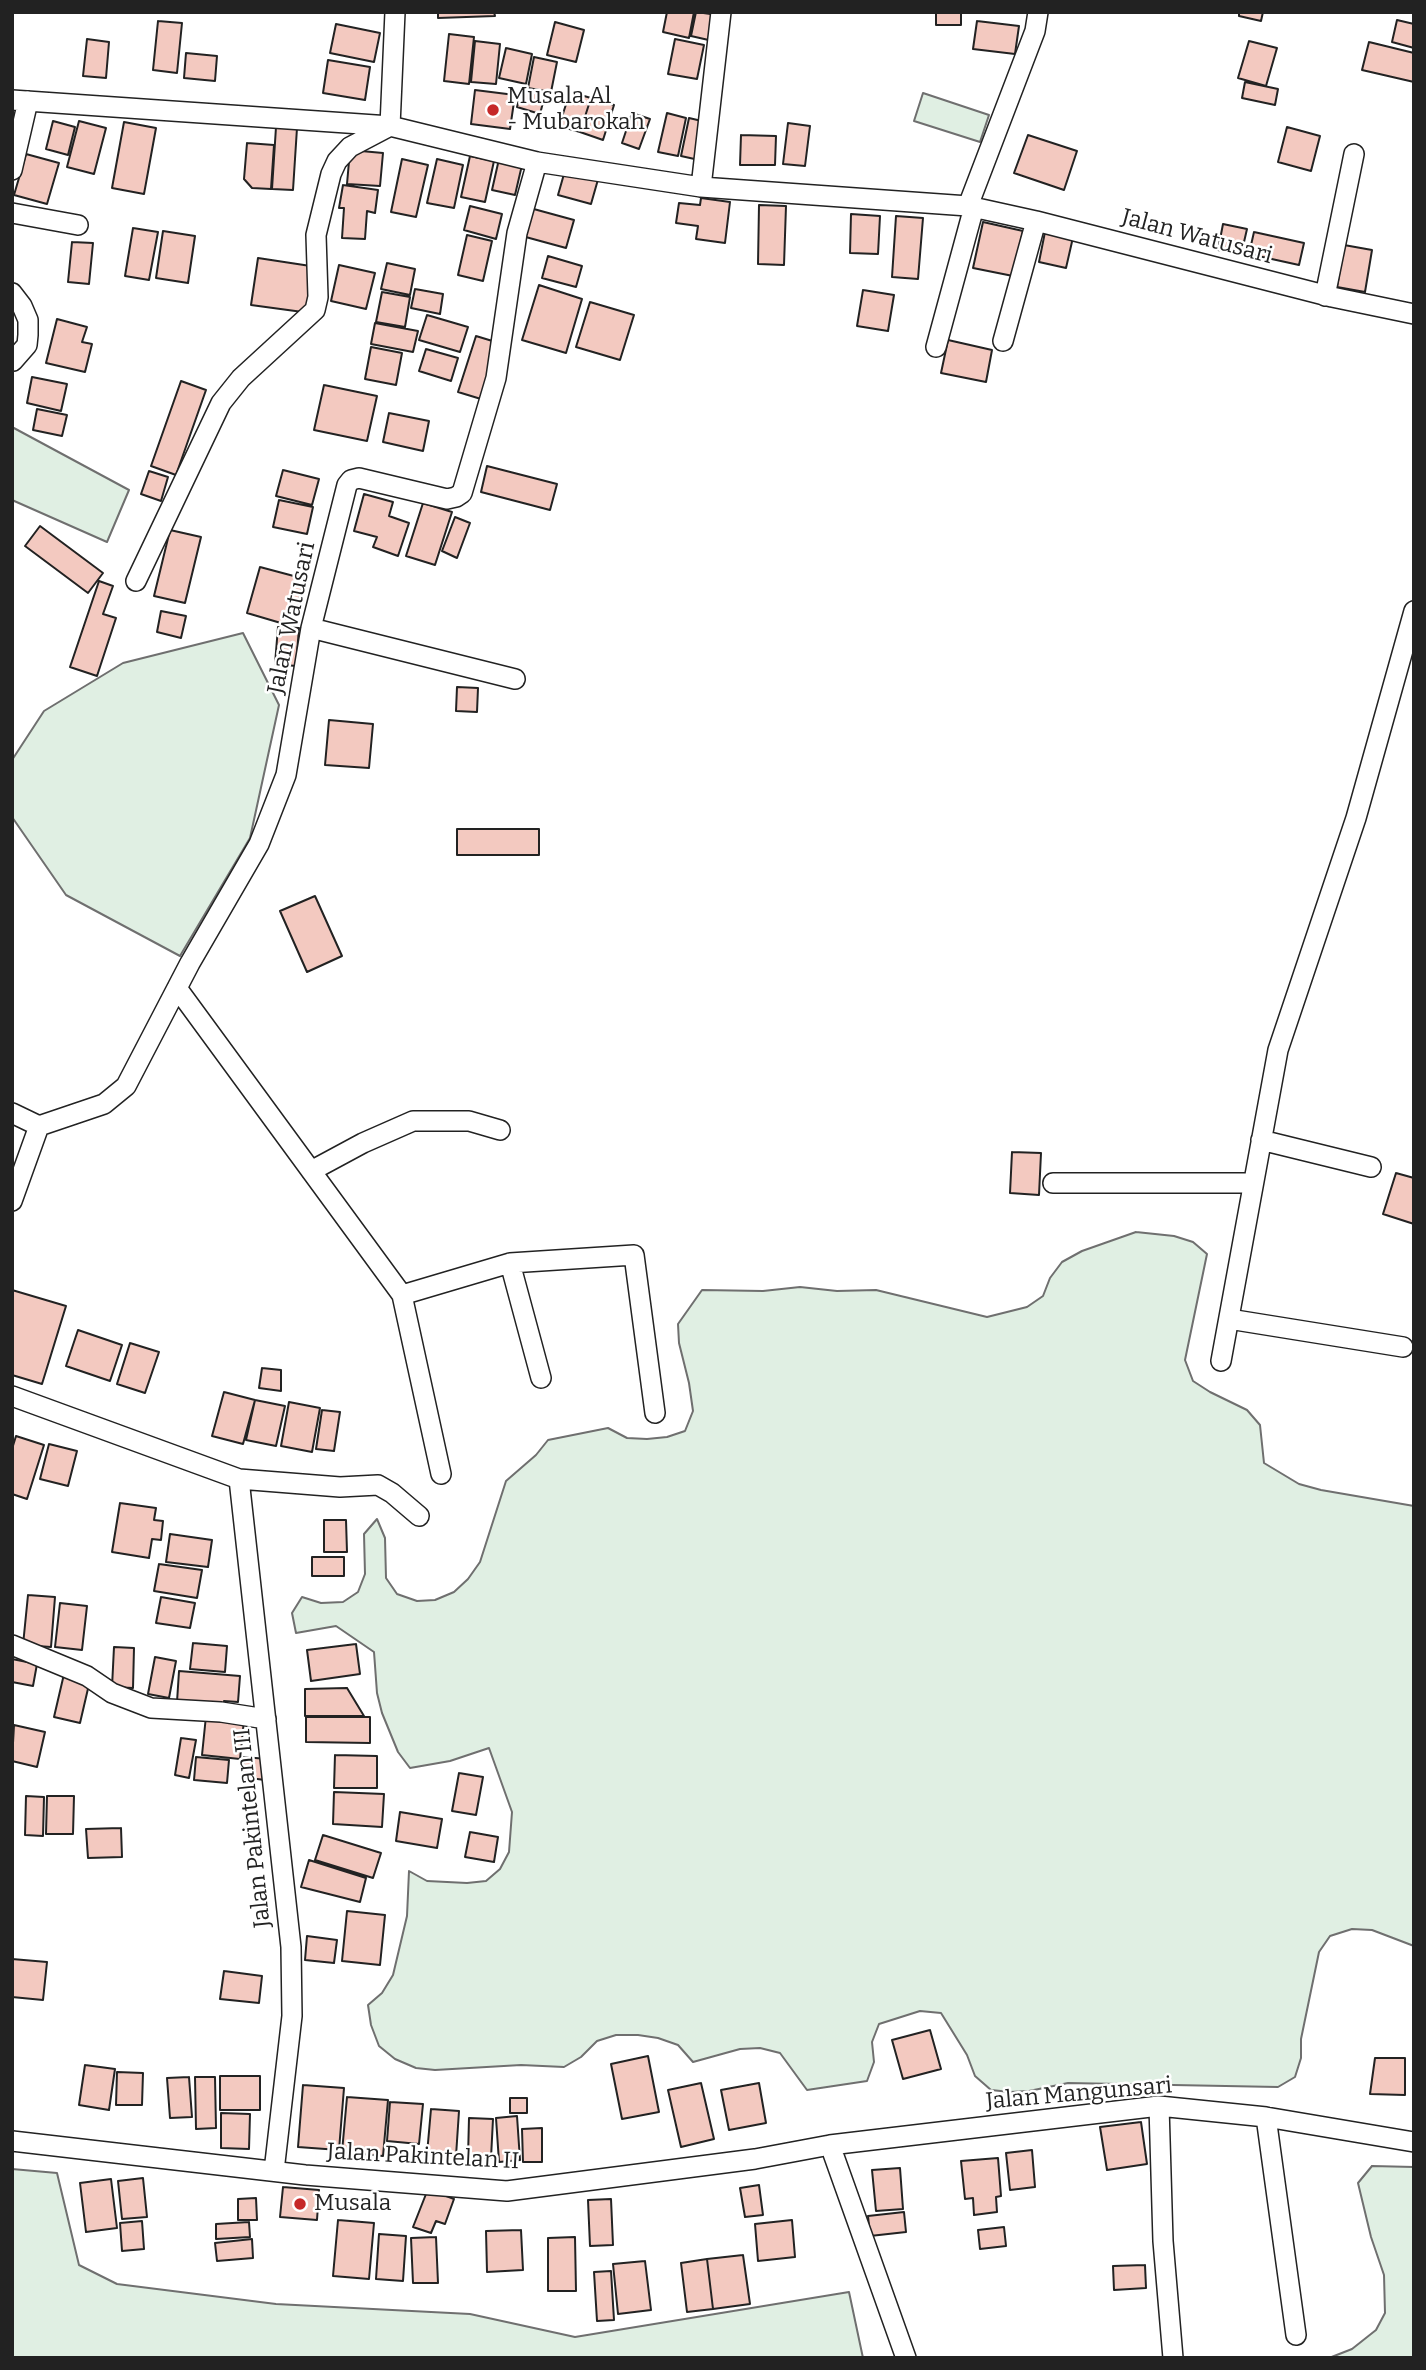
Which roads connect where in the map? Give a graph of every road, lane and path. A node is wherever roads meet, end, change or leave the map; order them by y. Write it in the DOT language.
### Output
graph roads {
  1 [pos="395,12"];
  2 [pos="721,12"];
  3 [pos="1038,12"];
  4 [pos="20,101"];
  5 [pos="390,126"];
  6 [pos="1354,154"];
  7 [pos="537,162"];
  8 [pos="12,170"];
  9 [pos="701,187"];
  10 [pos="971,207"];
  11 [pos="12,213"];
  12 [pos="1036,221"];
  13 [pos="78,225"];
  14 [pos="12,293"];
  15 [pos="1325,296"];
  16 [pos="1414,314"];
  17 [pos="1003,341"];
  18 [pos="936,347"];
  19 [pos="13,361"];
  20 [pos="136,581"];
  21 [pos="1414,611"];
  22 [pos="311,628"];
  23 [pos="516,679"];
  24 [pos="177,988"];
  25 [pos="12,1114"];
  26 [pos="39,1126"];
  27 [pos="500,1130"];
  28 [pos="1261,1140"];
  29 [pos="1371,1167"];
  30 [pos="311,1171"];
  31 [pos="1052,1183"];
  32 [pos="1252,1183"];
  33 [pos="12,1201"];
  34 [pos="510,1263"];
  35 [pos="402,1295"];
  36 [pos="1229,1319"];
  37 [pos="1403,1347"];
  38 [pos="1221,1361"];
  39 [pos="541,1378"];
  40 [pos="12,1396"];
  41 [pos="656,1413"];
  42 [pos="441,1474"];
  43 [pos="239,1479"];
  44 [pos="419,1516"];
  45 [pos="12,1645"];
  46 [pos="266,1719"];
  47 [pos="1159,2106"];
  48 [pos="1266,2117"];
  49 [pos="12,2141"];
  50 [pos="1414,2142"];
  51 [pos="830,2145"];
  52 [pos="274,2171"];
  53 [pos="1296,2335"];
  54 [pos="906,2358"];
  55 [pos="1172,2358"];
  1 -- 5 [label="street"];
  2 -- 9 [label="street"];
  3 -- 10 [label="street"];
  4 -- 5 [label="street, Jalan Watusari"];
  4 -- 8 [label="street"];
  5 -- 7 [label="street, Jalan Watusari"];
  5 -- 20 [label="street"];
  6 -- 15 [label="street"];
  7 -- 9 [label="street, Jalan Watusari"];
  7 -- 22 [label="street, Jalan Watusari"];
  9 -- 10 [label="street, Jalan Watusari"];
  10 -- 12 [label="street, Jalan Watusari"];
  10 -- 18 [label="street"];
  11 -- 13 [label="street"];
  12 -- 15 [label="street, Jalan Watusari"];
  12 -- 17 [label="street"];
  14 -- 19 [label="street"];
  15 -- 16 [label="street, Jalan Watusari"];
  21 -- 28 [label="street"];
  22 -- 23 [label="street"];
  22 -- 24 [label="street, Jalan Watusari"];
  24 -- 26 [label="street, Jalan Watusari"];
  24 -- 30 [label="street"];
  25 -- 26 [label="street"];
  26 -- 33 [label="street"];
  27 -- 30 [label="street"];
  28 -- 29 [label="street"];
  28 -- 32 [label="street"];
  30 -- 35 [label="street"];
  31 -- 32 [label="street"];
  32 -- 36 [label="street"];
  34 -- 35 [label="street"];
  34 -- 39 [label="street"];
  34 -- 41 [label="street"];
  35 -- 42 [label="street"];
  36 -- 37 [label="street"];
  36 -- 38 [label="street"];
  40 -- 43 [label="street"];
  43 -- 44 [label="street"];
  43 -- 46 [label="street, Jalan Pakintelan III"];
  45 -- 46 [label="street"];
  46 -- 52 [label="street, Jalan Pakintelan III"];
  47 -- 48 [label="street, Jalan Mangunsari"];
  47 -- 51 [label="street, Jalan Mangunsari"];
  47 -- 55 [label="street"];
  48 -- 50 [label="street, Jalan Mangunsari"];
  48 -- 53 [label="street"];
  49 -- 52 [label="street, Jalan Pakintelan II"];
  51 -- 52 [label="street, Jalan Pakintelan II"];
  51 -- 54 [label="street"];
}
